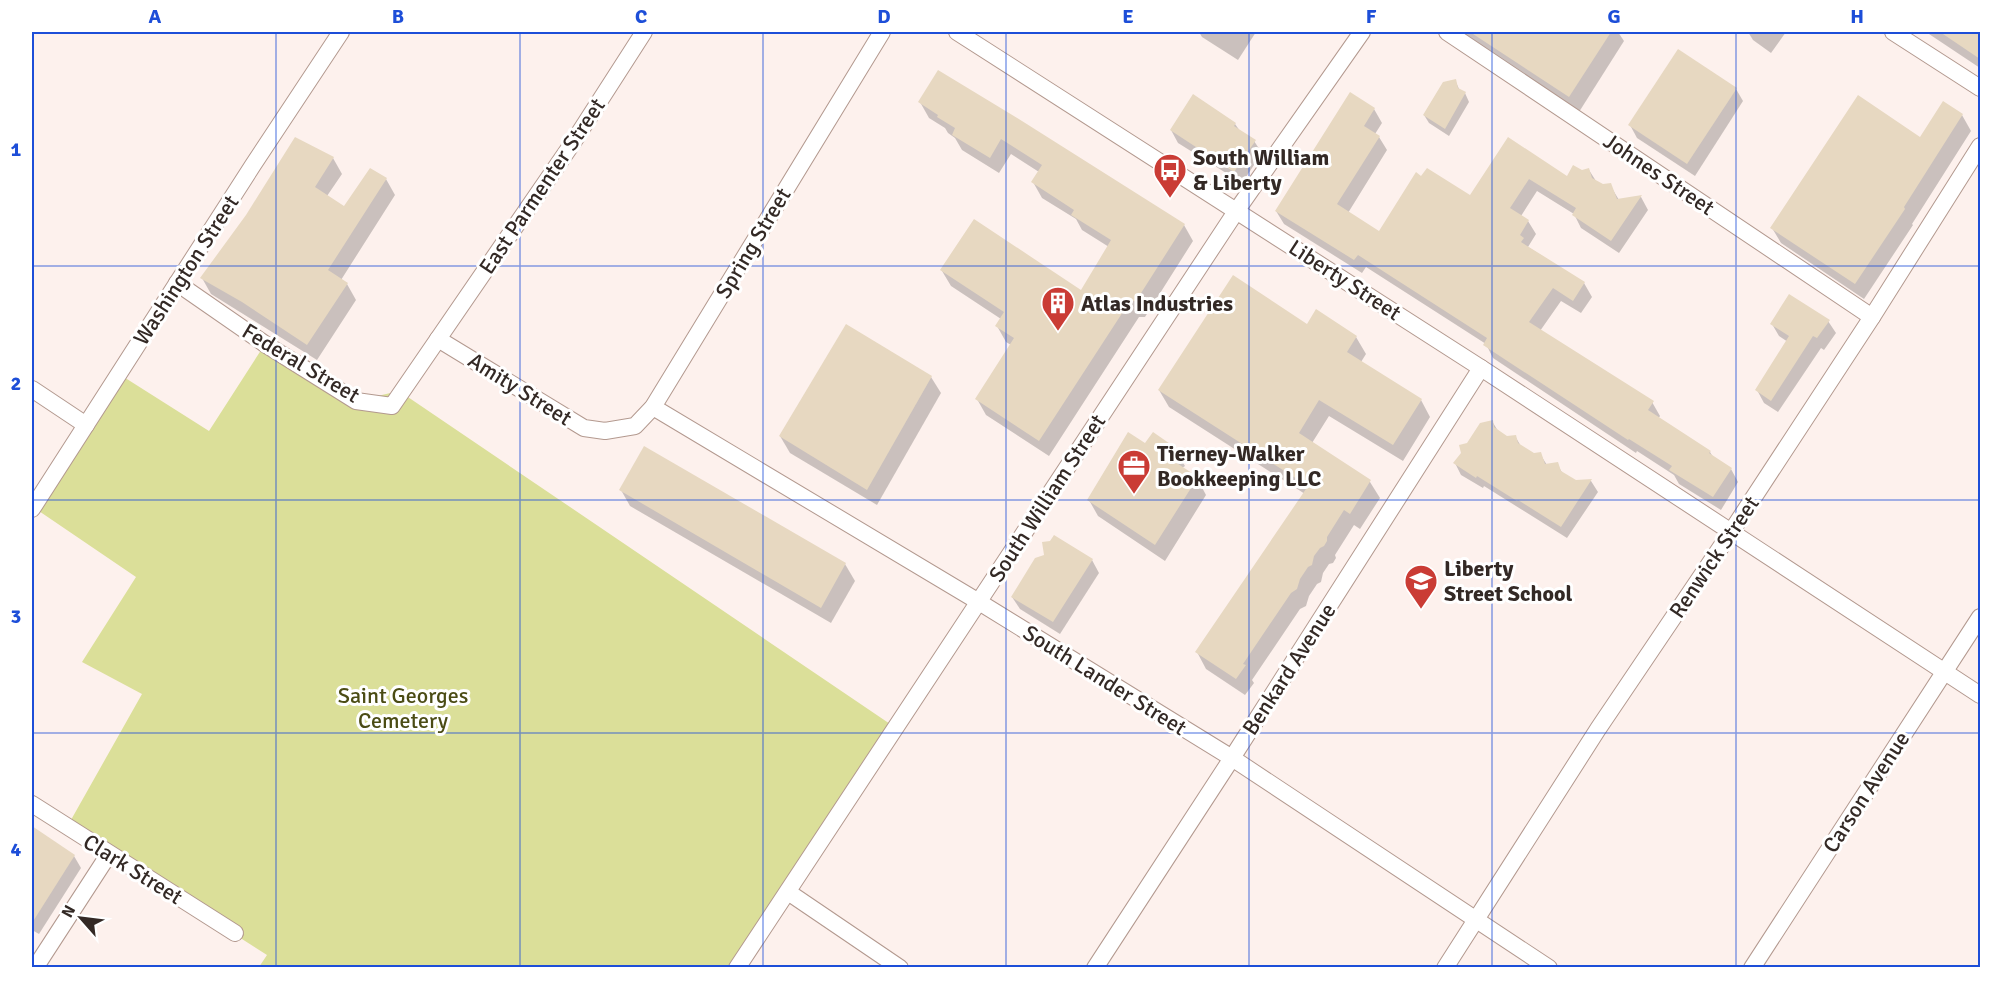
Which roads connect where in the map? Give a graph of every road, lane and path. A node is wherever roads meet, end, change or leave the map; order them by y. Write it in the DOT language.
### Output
graph roads {
  1 [pos="341,32"];
  2 [pos="644,32"];
  3 [pos="882,32"];
  4 [pos="957,32"];
  5 [pos="1362,32"];
  6 [pos="1447,32"];
  7 [pos="1893,32"];
  8 [pos="1980,88"];
  9 [pos="1980,146"];
  10 [pos="1237,210"];
  11 [pos="177,284"];
  12 [pos="1872,316"];
  13 [pos="438,339"];
  14 [pos="1481,368"];
  15 [pos="32,388"];
  16 [pos="653,407"];
  17 [pos="86,425"];
  18 [pos="605,431"];
  19 [pos="32,509"];
  20 [pos="1731,532"];
  21 [pos="979,602"];
  22 [pos="1980,617"];
  23 [pos="1945,672"];
  24 [pos="1980,695"];
  25 [pos="1232,758"];
  26 [pos="32,804"];
  27 [pos="109,854"];
  28 [pos="788,892"];
  29 [pos="1477,920"];
  30 [pos="235,933"];
  31 [pos="35,968"];
  32 [pos="737,968"];
  33 [pos="900,968"];
  34 [pos="1095,968"];
  35 [pos="1445,968"];
  36 [pos="1549,968"];
  37 [pos="1752,968"];
  1 -- 11 [label="street, Washington Street"];
  2 -- 13 [label="street, East Parmenter Street"];
  3 -- 16 [label="street, Spring Street"];
  4 -- 10 [label="street, Liberty Street"];
  5 -- 10 [label="street, South William Street"];
  6 -- 12 [label="street, Johnes Street"];
  7 -- 8 [label="street"];
  9 -- 12 [label="street, Renwick Street"];
  10 -- 14 [label="street, Liberty Street"];
  10 -- 21 [label="street, South William Street"];
  11 -- 13 [label="street, Federal Street"];
  11 -- 17 [label="street, Washington Street"];
  12 -- 20 [label="street, Renwick Street"];
  13 -- 18 [label="street, Amity Street"];
  14 -- 20 [label="street, Liberty Street"];
  14 -- 25 [label="street, Benkard Avenue"];
  15 -- 17 [label="street"];
  16 -- 18 [label="street, Spring Street"];
  16 -- 21 [label="street, South Lander Street"];
  17 -- 19 [label="street, Washington Street"];
  20 -- 23 [label="street, Liberty Street"];
  20 -- 29 [label="street, Renwick Street"];
  21 -- 25 [label="street, South Lander Street"];
  21 -- 28 [label="street, South William Street"];
  22 -- 23 [label="street, Carson Avenue"];
  23 -- 24 [label="street, Liberty Street"];
  23 -- 37 [label="street, Carson Avenue"];
  25 -- 29 [label="street, South Lander Street"];
  25 -- 34 [label="street, Benkard Avenue"];
  26 -- 27 [label="street, Clark Street"];
  27 -- 30 [label="street, Clark Street"];
  27 -- 31 [label="street"];
  28 -- 32 [label="street, South William Street"];
  28 -- 33 [label="street"];
  29 -- 35 [label="street, Renwick Street"];
  29 -- 36 [label="street, South Lander Street"];
}
